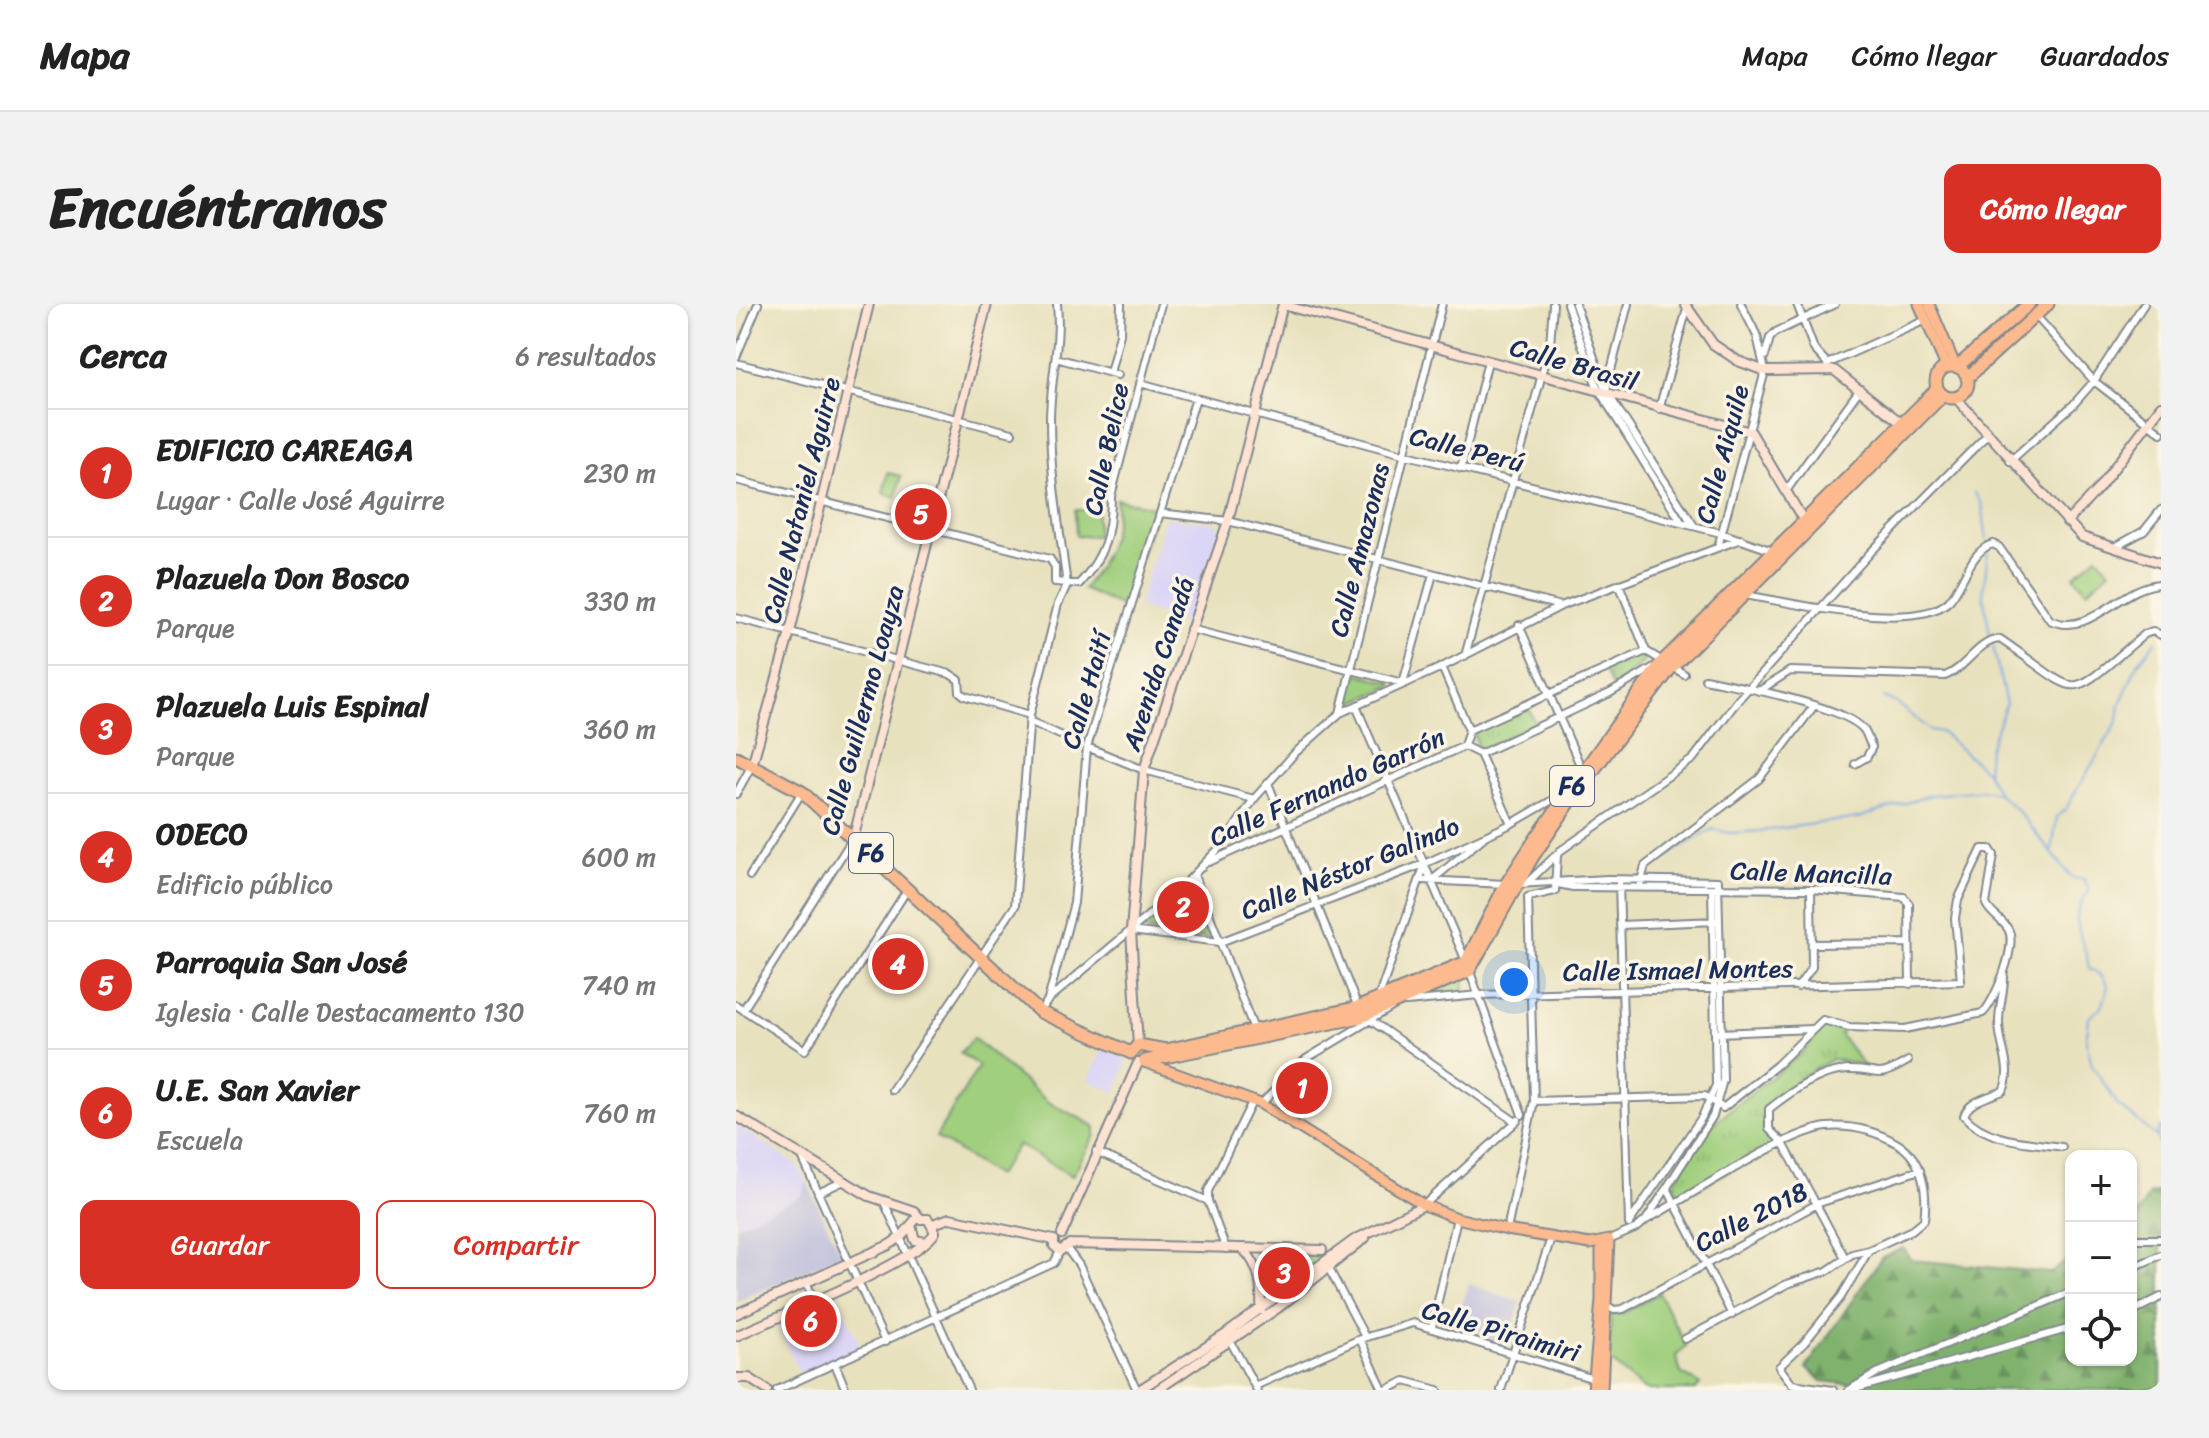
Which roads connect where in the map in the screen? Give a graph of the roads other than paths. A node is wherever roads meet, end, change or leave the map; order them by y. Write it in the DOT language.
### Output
graph roads {
  1 [pos="758,304"];
  2 [pos="869,304"];
  3 [pos="987,304"];
  4 [pos="1057,304"];
  5 [pos="1121,304"];
  6 [pos="1161,304"];
  7 [pos="1281,304"];
  8 [pos="1442,304"];
  9 [pos="1553,304"];
  10 [pos="1567,304"];
  11 [pos="1575,304"];
  12 [pos="1628,304"];
  13 [pos="1741,304"];
  14 [pos="1797,304"];
  15 [pos="1835,304"];
  16 [pos="1919,304"];
  17 [pos="2029,304"];
  18 [pos="2048,304"];
  19 [pos="2144,304"];
  20 [pos="1686,306"];
  21 [pos="1929,312"];
  22 [pos="2036,316"];
  23 [pos="1802,317"];
  24 [pos="1431,346"];
  25 [pos="736,357"];
  26 [pos="1056,358"];
  27 [pos="1764,360"];
  28 [pos="1488,361"];
  29 [pos="736,363"];
  30 [pos="1831,367"];
  31 [pos="1953,367"];
  32 [pos="1765,371"];
  33 [pos="1540,375"];
  34 [pos="1967,378"];
  35 [pos="2094,381"];
  36 [pos="1140,383"];
  37 [pos="849,389"];
  38 [pos="1860,389"];
  39 [pos="1602,390"];
  40 [pos="1940,392"];
  41 [pos="1958,397"];
  42 [pos="1196,398"];
  43 [pos="2161,406"];
  44 [pos="1659,409"];
  45 [pos="1255,414"];
  46 [pos="959,417"];
  47 [pos="2149,424"];
  48 [pos="1905,426"];
  49 [pos="1751,432"];
  50 [pos="1012,433"];
  51 [pos="2161,433"];
  52 [pos="1987,435"];
  53 [pos="1403,454"];
  54 [pos="2010,461"];
  55 [pos="1461,469"];
  56 [pos="736,480"];
  57 [pos="1512,482"];
  58 [pos="1786,491"];
  59 [pos="821,502"];
  60 [pos="2161,510"];
  61 [pos="1160,513"];
  62 [pos="1228,521"];
  63 [pos="2067,522"];
  64 [pos="1682,523"];
  65 [pos="1694,526"];
  66 [pos="1807,526"];
  67 [pos="931,530"];
  68 [pos="1721,533"];
  69 [pos="1741,539"];
  70 [pos="1718,547"];
  71 [pos="2110,549"];
  72 [pos="1779,553"];
  73 [pos="1376,560"];
  74 [pos="2161,563"];
  75 [pos="1433,574"];
  76 [pos="1055,582"];
  77 [pos="1619,584"];
  78 [pos="2161,584"];
  79 [pos="1067,585"];
  80 [pos="1483,588"];
  81 [pos="1742,594"];
  82 [pos="1058,604"];
  83 [pos="1561,606"];
  84 [pos="1822,606"];
  85 [pos="736,618"];
  86 [pos="1519,625"];
  87 [pos="1190,629"];
  88 [pos="790,632"];
  89 [pos="2161,635"];
  90 [pos="1646,651"];
  91 [pos="1465,656"];
  92 [pos="898,659"];
  93 [pos="1666,666"];
  94 [pos="1442,667"];
  95 [pos="1350,668"];
  96 [pos="1684,674"];
  97 [pos="1705,679"];
  98 [pos="1403,683"];
  99 [pos="1749,689"];
  100 [pos="1759,691"];
  101 [pos="1548,693"];
  102 [pos="1356,706"];
  103 [pos="1814,706"];
  104 [pos="1340,713"];
  105 [pos="1558,717"];
  106 [pos="1030,718"];
  107 [pos="1469,730"];
  108 [pos="1060,735"];
  109 [pos="1464,746"];
  110 [pos="1087,747"];
  111 [pos="1480,754"];
  112 [pos="736,757"];
  113 [pos="1855,764"];
  114 [pos="752,765"];
  115 [pos="1144,770"];
  116 [pos="1586,774"];
  117 [pos="1390,782"];
  118 [pos="1268,783"];
  119 [pos="802,792"];
  120 [pos="736,794"];
  121 [pos="1570,794"];
  122 [pos="1254,799"];
  123 [pos="1511,824"];
  124 [pos="1286,829"];
  125 [pos="1492,831"];
  126 [pos="854,836"];
  127 [pos="1557,855"];
  128 [pos="1206,863"];
  129 [pos="1424,864"];
  130 [pos="1194,875"];
  131 [pos="750,876"];
  132 [pos="1422,880"];
  133 [pos="1431,881"];
  134 [pos="1517,883"];
  135 [pos="1554,883"];
  136 [pos="1619,884"];
  137 [pos="1640,884"];
  138 [pos="1716,886"];
  139 [pos="908,889"];
  140 [pos="1811,889"];
  141 [pos="1318,905"];
  142 [pos="1716,920"];
  143 [pos="1620,925"];
  144 [pos="1131,931"];
  145 [pos="1220,942"];
  146 [pos="1909,943"];
  147 [pos="1813,944"];
  148 [pos="979,957"];
  149 [pos="1468,967"];
  150 [pos="2004,977"];
  151 [pos="1910,984"];
  152 [pos="1798,987"];
  153 [pos="1718,988"];
  154 [pos="1621,992"];
  155 [pos="1528,993"];
  156 [pos="1479,995"];
  157 [pos="1048,1000"];
  158 [pos="1377,1000"];
  159 [pos="1396,1004"];
  160 [pos="739,1008"];
  161 [pos="1040,1012"];
  162 [pos="1363,1015"];
  163 [pos="1812,1029"];
  164 [pos="1719,1033"];
  165 [pos="1256,1035"];
  166 [pos="1145,1057"];
  167 [pos="1908,1061"];
  168 [pos="892,1090"];
  169 [pos="1624,1097"];
  170 [pos="1534,1101"];
  171 [pos="1712,1101"];
  172 [pos="1257,1102"];
  173 [pos="1718,1106"];
  174 [pos="1522,1115"];
  175 [pos="736,1116"];
  176 [pos="1532,1116"];
  177 [pos="1516,1122"];
  178 [pos="1783,1143"];
  179 [pos="2062,1147"];
  180 [pos="1096,1152"];
  181 [pos="803,1159"];
  182 [pos="1920,1170"];
  183 [pos="844,1181"];
  184 [pos="1667,1188"];
  185 [pos="818,1193"];
  186 [pos="1208,1201"];
  187 [pos="885,1204"];
  188 [pos="1675,1204"];
  189 [pos="1816,1204"];
  190 [pos="1424,1205"];
  191 [pos="917,1215"];
  192 [pos="950,1218"];
  193 [pos="1457,1218"];
  194 [pos="1646,1220"];
  195 [pos="933,1224"];
  196 [pos="911,1225"];
  197 [pos="1629,1226"];
  198 [pos="1507,1230"];
  199 [pos="1062,1234"];
  200 [pos="901,1237"];
  201 [pos="1365,1237"];
  202 [pos="1551,1238"];
  203 [pos="2137,1239"];
  204 [pos="2161,1239"];
  205 [pos="1054,1240"];
  206 [pos="927,1242"];
  207 [pos="1605,1242"];
  208 [pos="1345,1247"];
  209 [pos="1066,1248"];
  210 [pos="1226,1249"];
  211 [pos="1243,1249"];
  212 [pos="1322,1250"];
  213 [pos="1869,1250"];
  214 [pos="909,1254"];
  215 [pos="2161,1255"];
  216 [pos="1845,1258"];
  217 [pos="849,1262"];
  218 [pos="1705,1263"];
  219 [pos="2137,1265"];
  220 [pos="1329,1269"];
  221 [pos="857,1280"];
  222 [pos="806,1282"];
  223 [pos="2066,1294"];
  224 [pos="2161,1297"];
  225 [pos="814,1300"];
  226 [pos="1605,1303"];
  227 [pos="2137,1309"];
  228 [pos="1263,1313"];
  229 [pos="736,1314"];
  230 [pos="1732,1315"];
  231 [pos="937,1319"];
  232 [pos="1432,1327"];
  233 [pos="2065,1330"];
  234 [pos="736,1336"];
  235 [pos="1229,1338"];
  236 [pos="1362,1338"];
  237 [pos="1685,1339"];
  238 [pos="885,1342"];
  239 [pos="1513,1354"];
  240 [pos="835,1364"];
  241 [pos="736,1378"];
  242 [pos="1599,1385"];
  243 [pos="1256,1388"];
  244 [pos="767,1390"];
  245 [pos="777,1390"];
  246 [pos="846,1390"];
  247 [pos="969,1390"];
  248 [pos="1138,1390"];
  249 [pos="1157,1390"];
  250 [pos="1384,1390"];
  251 [pos="1438,1390"];
  252 [pos="1501,1390"];
  253 [pos="1833,1390"];
  254 [pos="1850,1390"];
  1 -- 25 [label="street"];
  2 -- 37 [label="street, Calle Nataniel Aguirre"];
  3 -- 46 [label="street, Calle Guillermo Loayza"];
  4 -- 26 [label="street"];
  5 -- 26 [label="street"];
  6 -- 36 [label="street, Calle Belice"];
  7 -- 24 [label="street, Calle Brasil"];
  7 -- 45 [label="street, Avenida Canadá"];
  8 -- 24 [label="street, Calle Amazonas"];
  9 -- 33 [label="street"];
  10 -- 39 [label="street"];
  11 -- 39 [label="street"];
  12 -- 39 [label="street"];
  13 -- 27 [label="street, Calle Aiquile"];
  14 -- 23 [label="street"];
  15 -- 23 [label="street"];
  16 -- 21 [label="main road"];
  17 -- 31 [label="highway, F6"];
  18 -- 22 [label="highway"];
  19 -- 35 [label="street"];
  20 -- 32 [label="street"];
  20 -- 44 [label="street"];
  21 -- 30 [label="street"];
  21 -- 31 [label="main road"];
  22 -- 34 [label="highway"];
  22 -- 35 [label="street"];
  23 -- 27 [label="street"];
  23 -- 30 [label="street"];
  24 -- 28 [label="street, Calle Brasil"];
  24 -- 53 [label="street, Calle Amazonas"];
  26 -- 79 [label="street"];
  27 -- 32 [label="street, Calle Aiquile"];
  28 -- 33 [label="street, Calle Brasil"];
  28 -- 55 [label="street"];
  29 -- 37 [label="street"];
  30 -- 32 [label="street"];
  30 -- 38 [label="street"];
  31 -- 34 [label="highway"];
  31 -- 40 [label="highway, F6"];
  32 -- 49 [label="street, Calle Aiquile"];
  33 -- 39 [label="street, Calle Brasil"];
  33 -- 57 [label="street"];
  34 -- 41 [label="highway"];
  35 -- 47 [label="street"];
  35 -- 54 [label="street"];
  36 -- 42 [label="street, Calle Perú"];
  36 -- 79 [label="street, Calle Belice"];
  37 -- 46 [label="street"];
  37 -- 59 [label="street, Calle Nataniel Aguirre"];
  38 -- 48 [label="street"];
  38 -- 58 [label="street"];
  39 -- 44 [label="street, Calle Brasil"];
  39 -- 64 [label="street"];
  39 -- 65 [label="street"];
  40 -- 41 [label="highway"];
  40 -- 48 [label="highway, F6"];
  41 -- 52 [label="street"];
  42 -- 45 [label="street, Calle Perú"];
  42 -- 61 [label="street, Calle Haití"];
  43 -- 47 [label="street"];
  44 -- 49 [label="street, Calle Brasil"];
  45 -- 53 [label="street, Calle Perú"];
  45 -- 62 [label="street, Avenida Canadá"];
  46 -- 50 [label="street"];
  46 -- 67 [label="street, Calle Guillermo Loayza"];
  47 -- 51 [label="street"];
  47 -- 63 [label="street"];
  48 -- 66 [label="highway, F6"];
  49 -- 58 [label="street"];
  49 -- 68 [label="street, Calle Aiquile"];
  52 -- 54 [label="street"];
  52 -- 84 [label="street"];
  53 -- 55 [label="street, Calle Perú"];
  53 -- 73 [label="street, Calle Amazonas"];
  54 -- 63 [label="street"];
  55 -- 57 [label="street, Calle Perú"];
  56 -- 59 [label="street"];
  57 -- 64 [label="street, Calle Perú"];
  57 -- 80 [label="street"];
  58 -- 66 [label="street"];
  59 -- 67 [label="street"];
  59 -- 88 [label="street, Calle Nataniel Aguirre"];
  60 -- 71 [label="street"];
  61 -- 62 [label="street"];
  61 -- 110 [label="street, Calle Haití"];
  62 -- 73 [label="street"];
  62 -- 87 [label="street, Avenida Canadá"];
  63 -- 71 [label="street"];
  64 -- 65 [label="street, Calle Perú"];
  65 -- 68 [label="street, Calle Perú"];
  66 -- 72 [label="highway, F6"];
  67 -- 76 [label="street"];
  67 -- 92 [label="street, Calle Guillermo Loayza"];
  68 -- 69 [label="street, Calle Perú"];
  68 -- 70 [label="street, Calle Aiquile"];
  69 -- 70 [label="street"];
  69 -- 72 [label="street, Calle Perú"];
  70 -- 77 [label="street"];
  71 -- 74 [label="street"];
  72 -- 81 [label="highway, F6"];
  72 -- 93 [label="highway, F6"];
  73 -- 75 [label="street"];
  73 -- 95 [label="street, Calle Amazonas"];
  75 -- 80 [label="street"];
  75 -- 98 [label="street"];
  76 -- 79 [label="street"];
  76 -- 82 [label="street"];
  77 -- 83 [label="street"];
  77 -- 90 [label="street"];
  78 -- 84 [label="street"];
  79 -- 82 [label="street"];
  80 -- 83 [label="street"];
  80 -- 91 [label="street"];
  81 -- 84 [label="street"];
  81 -- 93 [label="highway, F6"];
  82 -- 106 [label="street"];
  83 -- 86 [label="street"];
  84 -- 99 [label="street"];
  85 -- 88 [label="street"];
  86 -- 91 [label="street"];
  86 -- 101 [label="street"];
  87 -- 95 [label="street"];
  87 -- 115 [label="street, Avenida Canadá"];
  88 -- 92 [label="street"];
  88 -- 114 [label="street, Calle Nataniel Aguirre"];
  89 -- 100 [label="street"];
  90 -- 93 [label="street"];
  90 -- 101 [label="street, Calle Fernando Garrón"];
  91 -- 94 [label="street"];
  92 -- 106 [label="street"];
  92 -- 126 [label="street, Calle Guillermo Loayza"];
  93 -- 96 [label="street"];
  93 -- 105 [label="street, Calle Fernando Garrón"];
  93 -- 116 [label="highway, F6"];
  94 -- 98 [label="street"];
  94 -- 107 [label="street"];
  95 -- 98 [label="street"];
  95 -- 104 [label="street, Calle Amazonas"];
  97 -- 99 [label="street"];
  98 -- 102 [label="street"];
  99 -- 100 [label="street"];
  99 -- 127 [label="street"];
  100 -- 103 [label="street"];
  101 -- 105 [label="street"];
  101 -- 107 [label="street, Calle Fernando Garrón"];
  102 -- 104 [label="street"];
  102 -- 117 [label="street"];
  103 -- 113 [label="street"];
  103 -- 137 [label="street"];
  104 -- 118 [label="street"];
  105 -- 111 [label="street, Calle Fernando Garrón"];
  105 -- 116 [label="street"];
  106 -- 108 [label="street"];
  106 -- 148 [label="street"];
  107 -- 109 [label="street, Calle Fernando Garrón"];
  109 -- 111 [label="street, Calle Fernando Garrón"];
  109 -- 117 [label="street, Calle Fernando Garrón"];
  110 -- 115 [label="street"];
  110 -- 157 [label="street, Calle Haití"];
  111 -- 123 [label="street"];
  112 -- 114 [label="highway, F6"];
  114 -- 119 [label="highway, F6"];
  114 -- 120 [label="street, Calle Nataniel Aguirre"];
  115 -- 122 [label="street"];
  115 -- 144 [label="street, Avenida Canadá"];
  116 -- 121 [label="highway, F6"];
  117 -- 124 [label="street, Calle Fernando Garrón"];
  117 -- 129 [label="street"];
  118 -- 122 [label="street"];
  118 -- 124 [label="street"];
  119 -- 126 [label="highway, F6"];
  119 -- 131 [label="street"];
  121 -- 123 [label="street, Calle Néstor Galindo"];
  121 -- 134 [label="highway, F6"];
  122 -- 128 [label="street"];
  123 -- 125 [label="street, Calle Néstor Galindo"];
  124 -- 128 [label="street, Calle Fernando Garrón"];
  124 -- 141 [label="street"];
  125 -- 129 [label="street, Calle Néstor Galindo"];
  125 -- 133 [label="street"];
  126 -- 139 [label="highway, F6"];
  126 -- 160 [label="street, Calle Guillermo Loayza"];
  127 -- 134 [label="street"];
  127 -- 135 [label="street"];
  128 -- 130 [label="street"];
  129 -- 132 [label="street"];
  129 -- 133 [label="street"];
  129 -- 141 [label="street, Calle Néstor Galindo"];
  130 -- 144 [label="street"];
  130 -- 145 [label="street"];
  132 -- 133 [label="street, Calle Mancilla"];
  132 -- 158 [label="street"];
  133 -- 134 [label="street, Calle Mancilla"];
  133 -- 149 [label="street"];
  134 -- 135 [label="street, Calle Mancilla"];
  134 -- 149 [label="highway, F6"];
  135 -- 136 [label="street, Calle Mancilla"];
  135 -- 155 [label="street"];
  136 -- 137 [label="street, Calle Mancilla"];
  136 -- 143 [label="street"];
  137 -- 138 [label="street, Calle Mancilla"];
  138 -- 140 [label="street, Calle Mancilla"];
  138 -- 142 [label="street"];
  139 -- 148 [label="highway, F6"];
  139 -- 160 [label="street"];
  140 -- 146 [label="street, Calle Mancilla"];
  140 -- 147 [label="street"];
  141 -- 145 [label="street, Calle Néstor Galindo"];
  141 -- 162 [label="street"];
  142 -- 143 [label="street"];
  142 -- 153 [label="street"];
  143 -- 154 [label="street"];
  144 -- 145 [label="street, Calle Néstor Galindo"];
  144 -- 157 [label="street"];
  144 -- 166 [label="street, Avenida Canadá"];
  145 -- 165 [label="street"];
  146 -- 147 [label="street"];
  146 -- 151 [label="street"];
  147 -- 152 [label="street"];
  148 -- 161 [label="highway, F6"];
  148 -- 168 [label="street"];
  149 -- 156 [label="street"];
  149 -- 158 [label="highway, F6"];
  149 -- 159 [label="highway, F6"];
  150 -- 151 [label="street, Calle Ismael Montes"];
  150 -- 163 [label="street"];
  150 -- 179 [label="street"];
  151 -- 152 [label="street, Calle Ismael Montes"];
  152 -- 153 [label="street, Calle Ismael Montes"];
  153 -- 154 [label="street, Calle Ismael Montes"];
  153 -- 164 [label="street"];
  154 -- 155 [label="street, Calle Ismael Montes"];
  154 -- 169 [label="street"];
  155 -- 156 [label="street, Calle Ismael Montes"];
  155 -- 170 [label="street"];
  156 -- 159 [label="street, Calle Ismael Montes"];
  156 -- 174 [label="street"];
  157 -- 161 [label="street"];
  158 -- 162 [label="highway, F6"];
  159 -- 162 [label="highway, F6"];
  161 -- 166 [label="highway, F6"];
  162 -- 165 [label="highway, F6"];
  162 -- 172 [label="street"];
  162 -- 177 [label="street"];
  163 -- 164 [label="street"];
  163 -- 173 [label="street"];
  164 -- 171 [label="street"];
  164 -- 173 [label="street"];
  165 -- 166 [label="highway, F6"];
  166 -- 172 [label="main road"];
  166 -- 180 [label="street"];
  167 -- 178 [label="street"];
  169 -- 170 [label="street"];
  169 -- 171 [label="street"];
  169 -- 197 [label="street"];
  170 -- 176 [label="street"];
  171 -- 173 [label="street"];
  171 -- 197 [label="street"];
  172 -- 186 [label="street"];
  172 -- 190 [label="main road"];
  173 -- 184 [label="street"];
  174 -- 176 [label="street"];
  174 -- 177 [label="street"];
  175 -- 181 [label="street"];
  176 -- 198 [label="street"];
  177 -- 190 [label="street"];
  178 -- 182 [label="street"];
  178 -- 188 [label="street"];
  178 -- 189 [label="street"];
  180 -- 186 [label="street"];
  180 -- 199 [label="street"];
  181 -- 183 [label="street"];
  181 -- 185 [label="street"];
  182 -- 189 [label="street, Calle 2018"];
  182 -- 213 [label="street"];
  183 -- 185 [label="street"];
  183 -- 187 [label="street"];
  184 -- 188 [label="street"];
  184 -- 194 [label="street"];
  185 -- 217 [label="street"];
  186 -- 210 [label="street"];
  187 -- 191 [label="street"];
  187 -- 200 [label="street"];
  188 -- 194 [label="street"];
  188 -- 218 [label="street"];
  189 -- 216 [label="street"];
  189 -- 218 [label="street, Calle 2018"];
  190 -- 193 [label="main road"];
  190 -- 201 [label="street"];
  191 -- 192 [label="street"];
  191 -- 195 [label="street"];
  191 -- 196 [label="street"];
  192 -- 195 [label="street"];
  192 -- 205 [label="street"];
  193 -- 198 [label="main road"];
  193 -- 232 [label="street"];
  194 -- 197 [label="street"];
  195 -- 206 [label="street"];
  196 -- 200 [label="street"];
  196 -- 206 [label="street"];
  197 -- 207 [label="street"];
  198 -- 202 [label="main road"];
  199 -- 205 [label="street"];
  199 -- 209 [label="street"];
  200 -- 214 [label="street"];
  200 -- 217 [label="street"];
  201 -- 208 [label="street"];
  201 -- 220 [label="street"];
  202 -- 207 [label="main road"];
  202 -- 239 [label="street"];
  203 -- 204 [label="street"];
  205 -- 209 [label="street"];
  206 -- 214 [label="street"];
  207 -- 226 [label="main road"];
  208 -- 212 [label="street"];
  208 -- 228 [label="street"];
  209 -- 210 [label="street"];
  209 -- 231 [label="street"];
  209 -- 248 [label="street"];
  210 -- 211 [label="street"];
  211 -- 212 [label="street"];
  211 -- 228 [label="street"];
  213 -- 216 [label="street"];
  213 -- 253 [label="street"];
  214 -- 221 [label="street"];
  214 -- 231 [label="street"];
  215 -- 219 [label="street"];
  216 -- 230 [label="street"];
  217 -- 221 [label="street"];
  217 -- 222 [label="street"];
  218 -- 226 [label="street, Calle 2018"];
  218 -- 230 [label="street"];
  220 -- 228 [label="street"];
  220 -- 236 [label="street"];
  221 -- 225 [label="street"];
  221 -- 238 [label="street"];
  222 -- 225 [label="street"];
  222 -- 229 [label="street"];
  223 -- 254 [label="street"];
  224 -- 227 [label="street"];
  225 -- 234 [label="street"];
  226 -- 242 [label="main road"];
  228 -- 235 [label="street"];
  230 -- 237 [label="street"];
  231 -- 238 [label="street"];
  231 -- 247 [label="street"];
  232 -- 236 [label="street, Calle Piraimiri"];
  232 -- 239 [label="street, Calle Piraimiri"];
  233 -- 254 [label="street"];
  235 -- 243 [label="street"];
  235 -- 248 [label="street"];
  235 -- 249 [label="street"];
  236 -- 243 [label="street, Calle Piraimiri"];
  236 -- 250 [label="street"];
  238 -- 240 [label="street"];
  239 -- 242 [label="street, Calle Piraimiri"];
  239 -- 252 [label="street"];
  240 -- 245 [label="street"];
  240 -- 246 [label="street"];
  241 -- 244 [label="street"];
  250 -- 251 [label="street"];
}
